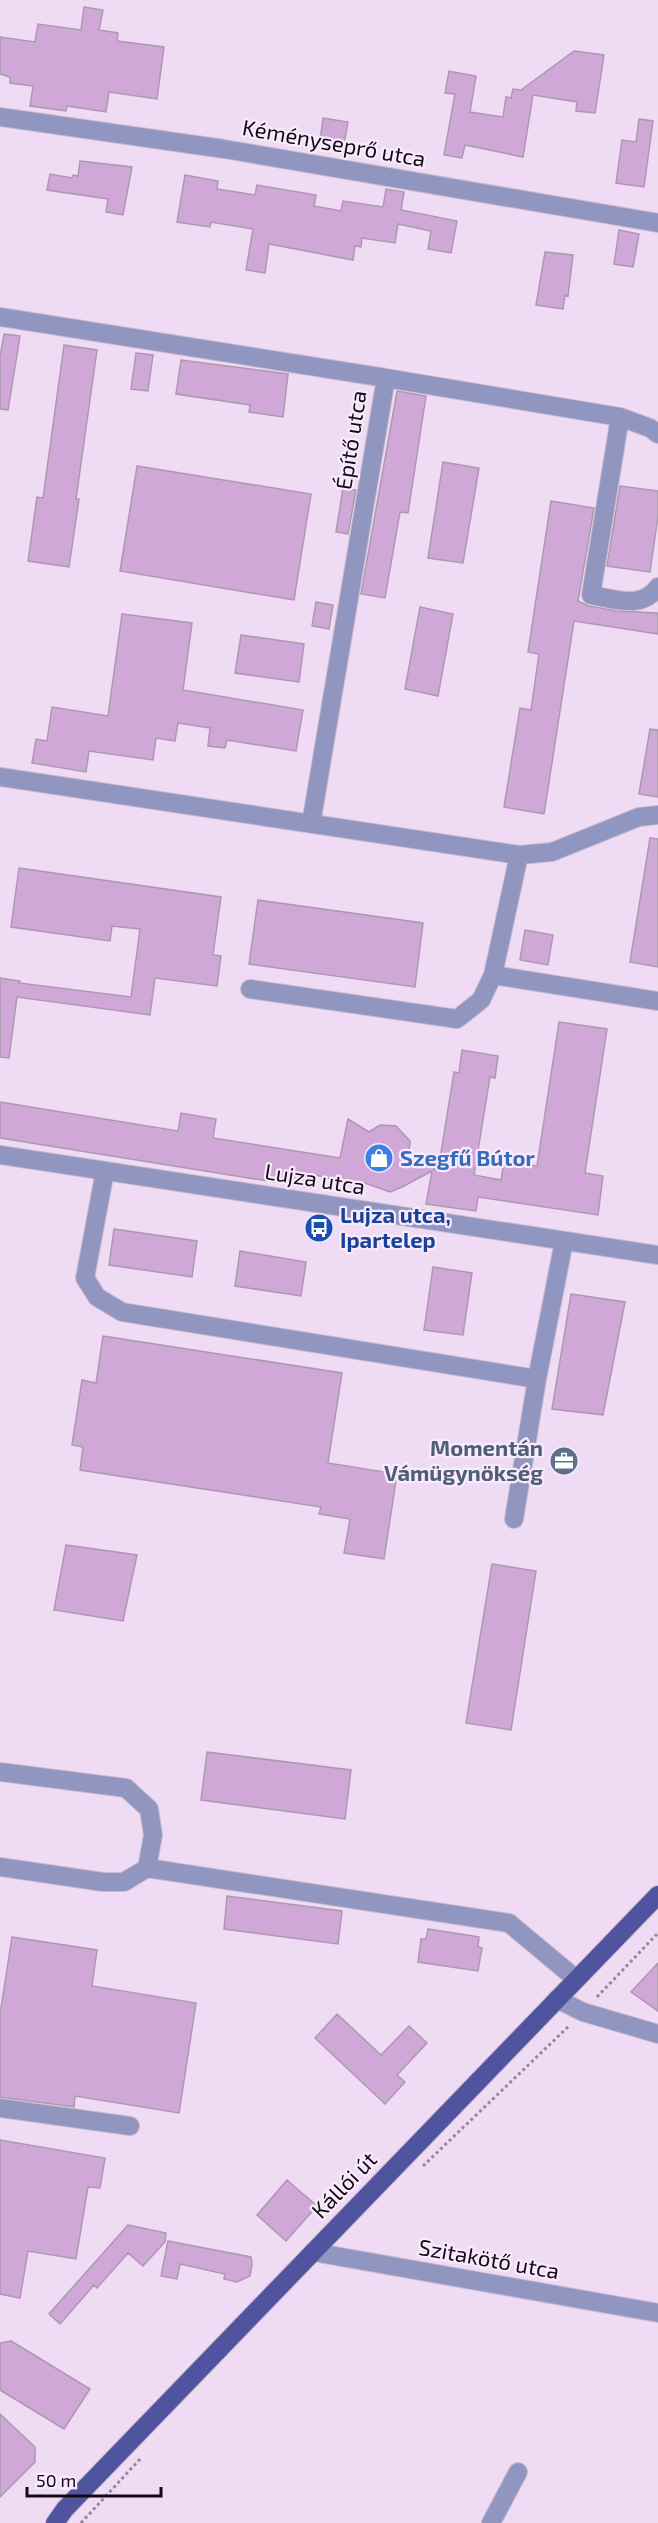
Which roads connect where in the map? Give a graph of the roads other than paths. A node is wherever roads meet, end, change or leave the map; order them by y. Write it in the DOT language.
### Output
graph roads {
  1 [pos="0,117"];
  2 [pos="658,223"];
  3 [pos="0,317"];
  4 [pos="386,378"];
  5 [pos="620,417"];
  6 [pos="658,434"];
  7 [pos="658,587"];
  8 [pos="0,777"];
  9 [pos="658,815"];
  10 [pos="311,824"];
  11 [pos="519,855"];
  12 [pos="493,975"];
  13 [pos="250,989"];
  14 [pos="658,1001"];
  15 [pos="0,1155"];
  16 [pos="105,1171"];
  17 [pos="564,1241"];
  18 [pos="658,1255"];
  19 [pos="537,1378"];
  20 [pos="514,1519"];
  21 [pos="0,1772"];
  22 [pos="0,1867"];
  23 [pos="147,1868"];
  24 [pos="658,1895"];
  25 [pos="576,1979"];
  26 [pos="557,1999"];
  27 [pos="658,2034"];
  28 [pos="0,2108"];
  29 [pos="130,2126"];
  30 [pos="313,2252"];
  31 [pos="658,2313"];
  32 [pos="518,2472"];
  33 [pos="60,2516"];
  34 [pos="46,2523"];
  35 [pos="491,2523"];
  1 -- 2 [label="street, Kéményseprő utca"];
  3 -- 4 [label="street, Építő utca"];
  4 -- 5 [label="street"];
  4 -- 10 [label="street, Építő utca"];
  5 -- 6 [label="street"];
  5 -- 7 [label="street"];
  8 -- 10 [label="street"];
  9 -- 11 [label="street"];
  10 -- 11 [label="street"];
  11 -- 12 [label="street"];
  12 -- 13 [label="street"];
  12 -- 14 [label="street"];
  15 -- 16 [label="street, Lujza utca"];
  16 -- 17 [label="street, Lujza utca"];
  16 -- 19 [label="street"];
  17 -- 18 [label="street, Lujza utca"];
  17 -- 19 [label="street"];
  19 -- 20 [label="street"];
  21 -- 23 [label="street"];
  22 -- 23 [label="street"];
  23 -- 25 [label="street"];
  24 -- 25 [label="main road, Kállói út"];
  25 -- 26 [label="main road, Kállói út"];
  26 -- 27 [label="street"];
  26 -- 30 [label="main road, Kállói út"];
  28 -- 29 [label="street"];
  30 -- 31 [label="street, Szitakötő utca"];
  30 -- 33 [label="main road, Kállói út"];
  32 -- 35 [label="street"];
  33 -- 34 [label="main road, Kállói út"];
}
